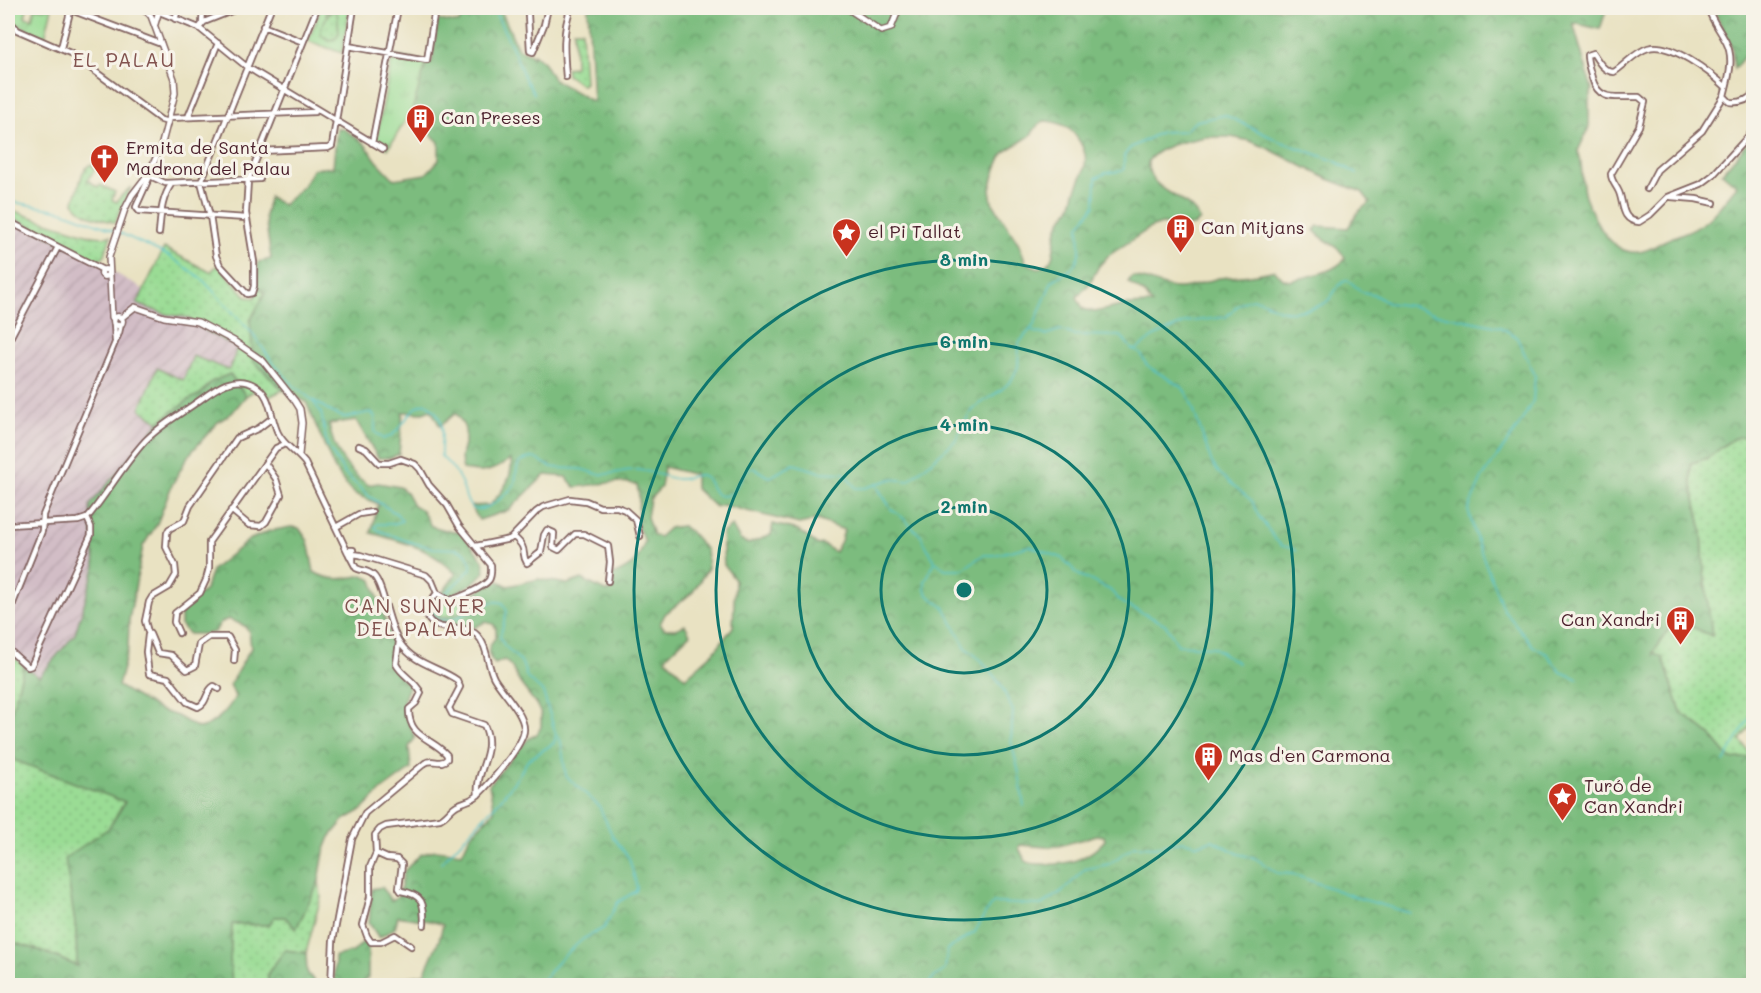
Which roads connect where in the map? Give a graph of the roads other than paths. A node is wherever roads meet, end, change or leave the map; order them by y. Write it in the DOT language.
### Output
graph roads {
  1 [pos="179,8"];
  2 [pos="203,8"];
  3 [pos="239,8"];
  4 [pos="271,8"];
  5 [pos="317,8"];
  6 [pos="354,8"];
  7 [pos="398,8"];
  8 [pos="435,8"];
  9 [pos="529,8"];
  10 [pos="548,8"];
  11 [pos="571,8"];
  12 [pos="847,8"];
  13 [pos="899,8"];
  14 [pos="1708,8"];
  15 [pos="71,9"];
  16 [pos="154,12"];
  17 [pos="175,19"];
  18 [pos="8,20"];
  19 [pos="8,26"];
  20 [pos="200,26"];
  21 [pos="263,26"];
  22 [pos="8,30"];
  23 [pos="18,30"];
  24 [pos="303,42"];
  25 [pos="218,43"];
  26 [pos="161,44"];
  27 [pos="348,46"];
  28 [pos="61,48"];
  29 [pos="390,53"];
  30 [pos="247,67"];
  31 [pos="566,77"];
  32 [pos="1726,87"];
  33 [pos="284,89"];
  34 [pos="1754,93"];
  35 [pos="1724,96"];
  36 [pos="305,103"];
  37 [pos="315,109"];
  38 [pos="303,112"];
  39 [pos="274,113"];
  40 [pos="228,115"];
  41 [pos="188,117"];
  42 [pos="169,120"];
  43 [pos="336,122"];
  44 [pos="1754,130"];
  45 [pos="372,143"];
  46 [pos="383,149"];
  47 [pos="260,151"];
  48 [pos="150,174"];
  49 [pos="260,179"];
  50 [pos="248,180"];
  51 [pos="201,182"];
  52 [pos="172,183"];
  53 [pos="1647,189"];
  54 [pos="1668,197"];
  55 [pos="1714,203"];
  56 [pos="160,213"];
  57 [pos="210,216"];
  58 [pos="246,218"];
  59 [pos="8,221"];
  60 [pos="159,233"];
  61 [pos="58,247"];
  62 [pos="102,270"];
  63 [pos="118,321"];
  64 [pos="8,342"];
  65 [pos="272,418"];
  66 [pos="285,444"];
  67 [pos="359,446"];
  68 [pos="298,455"];
  69 [pos="266,463"];
  70 [pos="231,510"];
  71 [pos="372,512"];
  72 [pos="87,518"];
  73 [pos="43,523"];
  74 [pos="8,525"];
  75 [pos="336,527"];
  76 [pos="640,536"];
  77 [pos="514,537"];
  78 [pos="476,546"];
  79 [pos="351,553"];
  80 [pos="608,580"];
  81 [pos="437,593"];
  82 [pos="8,616"];
  83 [pos="179,633"];
  84 [pos="149,634"];
  85 [pos="399,642"];
  86 [pos="8,649"];
  87 [pos="234,661"];
  88 [pos="219,688"];
  89 [pos="478,795"];
  90 [pos="376,853"];
  91 [pos="424,925"];
  92 [pos="411,946"];
  93 [pos="331,986"];
  1 -- 17 [label="street"];
  2 -- 20 [label="street"];
  3 -- 20 [label="street"];
  4 -- 21 [label="street"];
  5 -- 24 [label="street"];
  6 -- 27 [label="street"];
  7 -- 29 [label="street"];
  8 -- 29 [label="street"];
  9 -- 10 [label="street"];
  11 -- 31 [label="street"];
  12 -- 13 [label="street"];
  14 -- 32 [label="street"];
  15 -- 26 [label="street"];
  15 -- 28 [label="street"];
  16 -- 17 [label="street"];
  16 -- 26 [label="street"];
  17 -- 20 [label="street"];
  18 -- 23 [label="street"];
  19 -- 23 [label="street"];
  20 -- 25 [label="street"];
  21 -- 24 [label="street"];
  21 -- 30 [label="street"];
  22 -- 23 [label="street"];
  23 -- 28 [label="street"];
  24 -- 33 [label="street"];
  25 -- 30 [label="street"];
  25 -- 41 [label="street"];
  26 -- 42 [label="street"];
  27 -- 29 [label="street"];
  27 -- 43 [label="street"];
  28 -- 42 [label="street"];
  29 -- 45 [label="street"];
  30 -- 33 [label="street"];
  30 -- 40 [label="street"];
  32 -- 35 [label="street"];
  32 -- 54 [label="street"];
  33 -- 36 [label="street"];
  33 -- 39 [label="street"];
  34 -- 35 [label="street"];
  35 -- 53 [label="street"];
  36 -- 37 [label="street"];
  36 -- 38 [label="street"];
  37 -- 38 [label="street"];
  37 -- 43 [label="street"];
  38 -- 39 [label="street"];
  39 -- 40 [label="street"];
  39 -- 47 [label="street"];
  40 -- 41 [label="street"];
  40 -- 51 [label="street"];
  41 -- 42 [label="street"];
  42 -- 48 [label="street"];
  43 -- 45 [label="street"];
  43 -- 47 [label="street"];
  44 -- 54 [label="street"];
  45 -- 46 [label="street"];
  47 -- 50 [label="street"];
  48 -- 52 [label="street"];
  48 -- 56 [label="street"];
  48 -- 62 [label="street"];
  49 -- 50 [label="street"];
  50 -- 51 [label="street"];
  50 -- 58 [label="street"];
  51 -- 52 [label="street"];
  51 -- 57 [label="street"];
  52 -- 56 [label="street"];
  54 -- 55 [label="street"];
  56 -- 57 [label="street"];
  56 -- 60 [label="street"];
  57 -- 58 [label="street"];
  57 -- 58 [label="street"];
  59 -- 61 [label="street"];
  61 -- 62 [label="street"];
  61 -- 64 [label="street"];
  62 -- 63 [label="street"];
  63 -- 68 [label="street"];
  63 -- 73 [label="street"];
  65 -- 66 [label="street"];
  65 -- 72 [label="street"];
  65 -- 84 [label="street"];
  66 -- 68 [label="street"];
  66 -- 69 [label="street"];
  67 -- 78 [label="street"];
  68 -- 75 [label="street"];
  69 -- 70 [label="street"];
  69 -- 70 [label="street"];
  70 -- 83 [label="street"];
  71 -- 75 [label="street"];
  72 -- 73 [label="street"];
  72 -- 86 [label="street"];
  73 -- 74 [label="street"];
  73 -- 82 [label="street"];
  75 -- 79 [label="street"];
  76 -- 77 [label="street"];
  77 -- 78 [label="street"];
  77 -- 80 [label="street"];
  78 -- 81 [label="street"];
  79 -- 81 [label="street"];
  79 -- 85 [label="street"];
  81 -- 89 [label="street"];
  84 -- 87 [label="street"];
  84 -- 88 [label="street"];
  85 -- 89 [label="street"];
  85 -- 93 [label="street"];
  89 -- 90 [label="street"];
  90 -- 91 [label="street"];
  90 -- 92 [label="street"];
}
